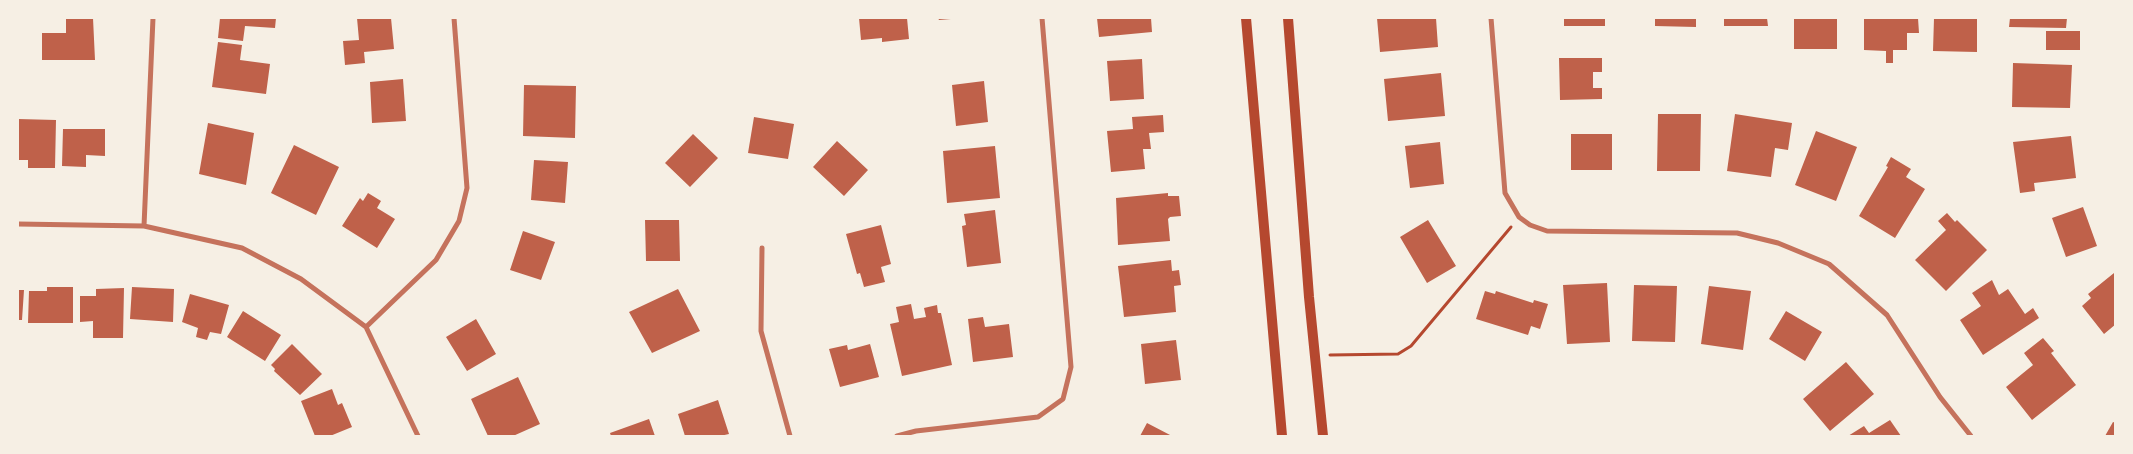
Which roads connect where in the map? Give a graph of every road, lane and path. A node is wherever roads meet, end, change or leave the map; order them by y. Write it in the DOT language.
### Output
graph roads {
  1 [pos="153,18"];
  2 [pos="454,18"];
  3 [pos="1042,18"];
  4 [pos="1246,18"];
  5 [pos="1288,18"];
  6 [pos="1491,18"];
  7 [pos="1519,216"];
  8 [pos="18,224"];
  9 [pos="144,226"];
  10 [pos="762,248"];
  11 [pos="366,327"];
  12 [pos="1316,356"];
  13 [pos="418,436"];
  14 [pos="790,436"];
  15 [pos="896,436"];
  16 [pos="1282,436"];
  17 [pos="1323,436"];
  18 [pos="1971,436"];
  1 -- 9 [label="street"];
  2 -- 11 [label="street"];
  3 -- 15 [label="street"];
  4 -- 16 [label="main road"];
  5 -- 12 [label="main road"];
  6 -- 7 [label="street"];
  7 -- 12 [label="path"];
  7 -- 18 [label="street"];
  8 -- 9 [label="street"];
  9 -- 11 [label="street"];
  10 -- 14 [label="street"];
  11 -- 13 [label="street"];
  12 -- 17 [label="main road"];
}
